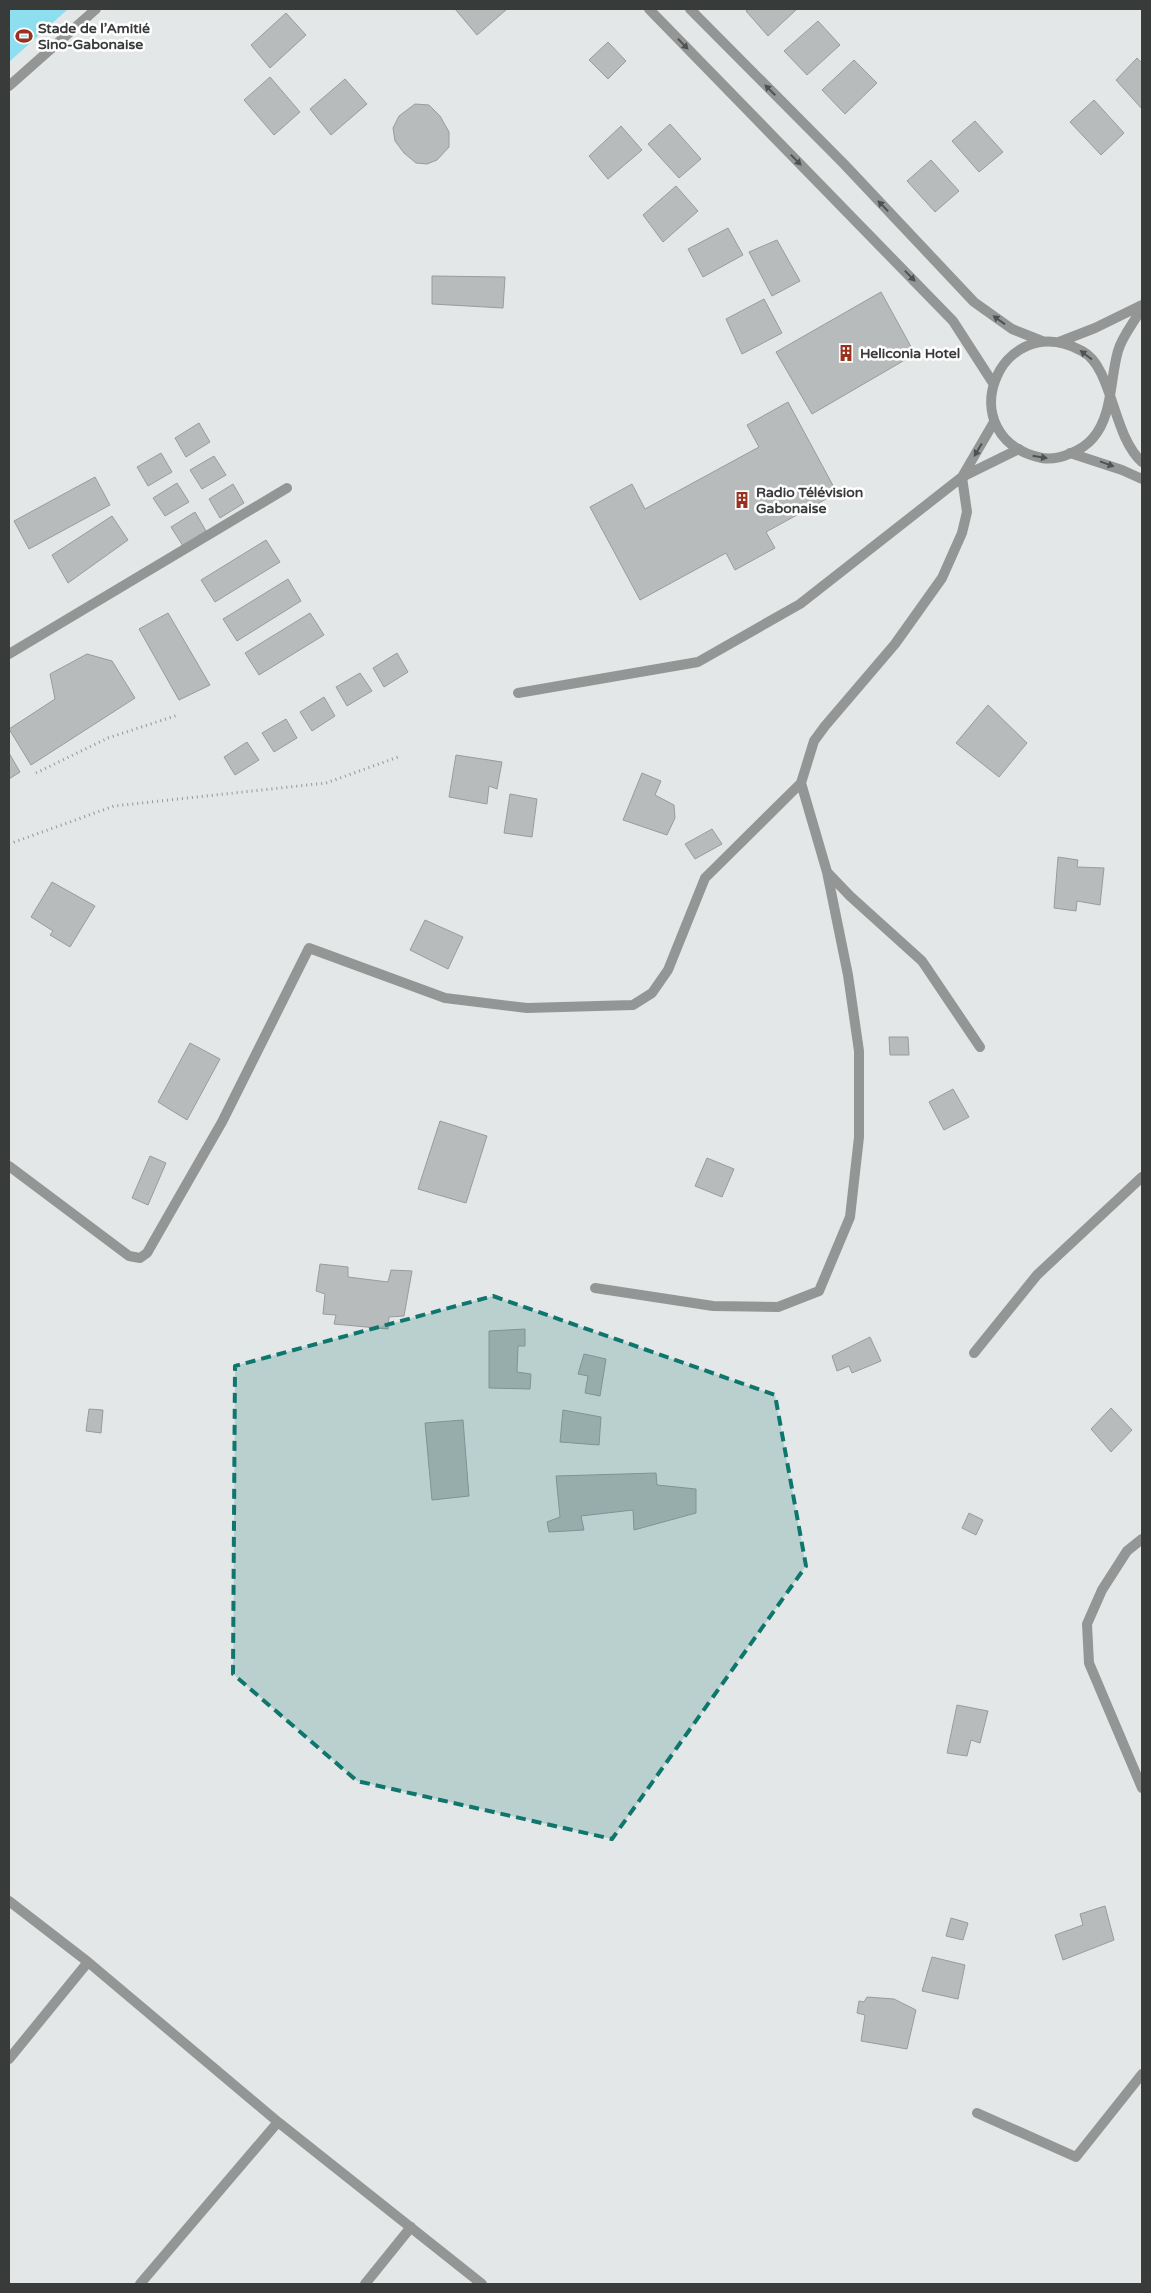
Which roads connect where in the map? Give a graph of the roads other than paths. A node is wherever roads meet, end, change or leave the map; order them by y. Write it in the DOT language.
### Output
graph roads {
  1 [pos="96,9"];
  2 [pos="649,9"];
  3 [pos="690,9"];
  4 [pos="9,86"];
  5 [pos="1142,307"];
  6 [pos="1042,341"];
  7 [pos="1059,342"];
  8 [pos="993,383"];
  9 [pos="1109,396"];
  10 [pos="994,422"];
  11 [pos="1019,449"];
  12 [pos="1070,453"];
  13 [pos="1142,462"];
  14 [pos="962,477"];
  15 [pos="1142,480"];
  16 [pos="287,488"];
  17 [pos="9,654"];
  18 [pos="518,693"];
  19 [pos="801,783"];
  20 [pos="827,872"];
  21 [pos="980,1046"];
  22 [pos="9,1166"];
  23 [pos="1142,1177"];
  24 [pos="595,1288"];
  25 [pos="974,1353"];
  26 [pos="1142,1539"];
  27 [pos="1142,1788"];
  28 [pos="9,1901"];
  29 [pos="88,1962"];
  30 [pos="9,2059"];
  31 [pos="1142,2074"];
  32 [pos="977,2113"];
  33 [pos="278,2122"];
  34 [pos="411,2227"];
  35 [pos="140,2284"];
  36 [pos="365,2284"];
  37 [pos="482,2284"];
  1 -- 4 [label="street"];
  2 -- 8 [label="street, one-way"];
  6 -- 3 [label="street, one-way"];
  5 -- 7 [label="street"];
  5 -- 9 [label="street"];
  6 -- 7 [label="street"];
  6 -- 8 [label="street"];
  9 -- 7 [label="street, one-way"];
  8 -- 10 [label="street"];
  9 -- 12 [label="street"];
  9 -- 13 [label="street"];
  10 -- 11 [label="street"];
  10 -- 14 [label="street, one-way"];
  11 -- 12 [label="street, one-way"];
  11 -- 14 [label="street"];
  12 -- 15 [label="street, one-way"];
  14 -- 18 [label="street"];
  14 -- 19 [label="street"];
  16 -- 17 [label="street"];
  19 -- 20 [label="street"];
  19 -- 22 [label="street"];
  20 -- 21 [label="street"];
  20 -- 24 [label="street"];
  23 -- 25 [label="street"];
  26 -- 27 [label="street"];
  28 -- 29 [label="street"];
  29 -- 30 [label="street"];
  29 -- 33 [label="street"];
  31 -- 32 [label="street"];
  33 -- 34 [label="street"];
  33 -- 35 [label="street"];
  34 -- 36 [label="street"];
  34 -- 37 [label="street"];
}
